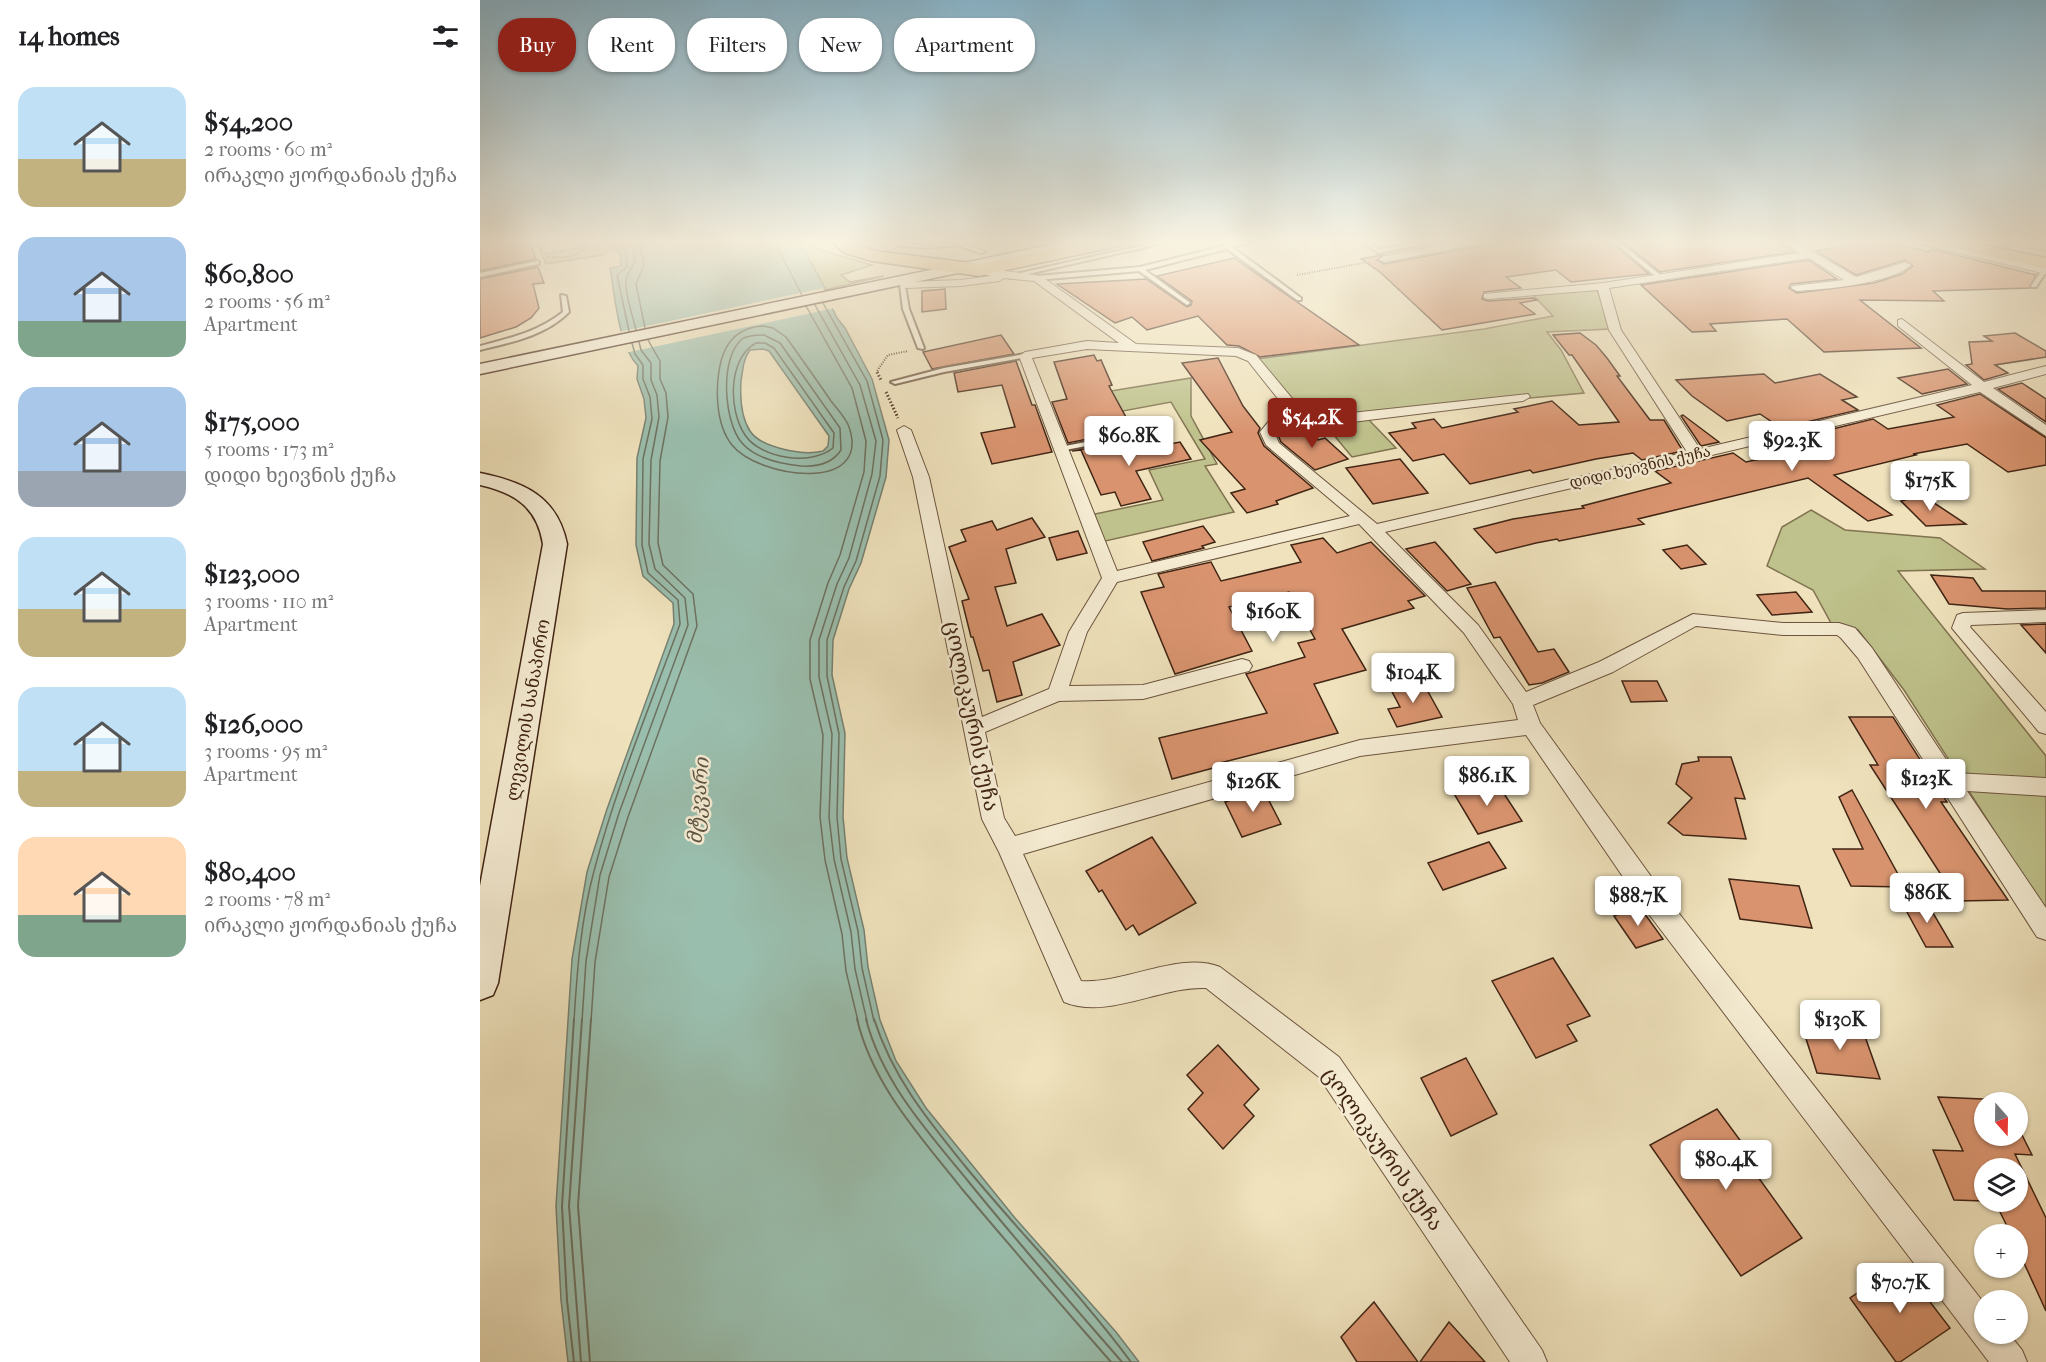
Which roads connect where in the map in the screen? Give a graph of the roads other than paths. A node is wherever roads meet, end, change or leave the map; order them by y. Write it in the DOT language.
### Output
graph roads {
  1 [pos="565,305"];
  2 [pos="803,305"];
  3 [pos="905,305"];
  4 [pos="1074,305"];
  5 [pos="1608,305"];
  6 [pos="1902,323"];
  7 [pos="620,343"];
  8 [pos="1133,347"];
  9 [pos="480,348"];
  10 [pos="921,348"];
  11 [pos="1025,356"];
  12 [pos="480,369"];
  13 [pos="2046,370"];
  14 [pos="480,377"];
  15 [pos="895,382"];
  16 [pos="1982,387"];
  17 [pos="1523,397"];
  18 [pos="1295,411"];
  19 [pos="904,429"];
  20 [pos="1156,430"];
  21 [pos="2046,432"];
  22 [pos="1060,449"];
  23 [pos="1696,454"];
  24 [pos="480,479"];
  25 [pos="1368,524"];
  26 [pos="1111,578"];
  27 [pos="2046,616"];
  28 [pos="1242,666"];
  29 [pos="1057,694"];
  30 [pos="1521,702"];
  31 [pos="1531,726"];
  32 [pos="2046,726"];
  33 [pos="975,728"];
  34 [pos="1949,781"];
  35 [pos="2046,787"];
  36 [pos="1009,848"];
  37 [pos="2046,928"];
  38 [pos="480,984"];
  39 [pos="1974,1316"];
  40 [pos="1996,1344"];
  41 [pos="1530,1362"];
  42 [pos="2010,1362"];
  1 -- 9 [label="lane"];
  2 -- 7 [label="main road"];
  3 -- 10 [label="lane"];
  4 -- 8 [label="street"];
  5 -- 23 [label="street"];
  6 -- 16 [label="street"];
  7 -- 12 [label="main road"];
  7 -- 14 [label="main road"];
  8 -- 11 [label="street"];
  8 -- 18 [label="street"];
  11 -- 15 [label="lane"];
  11 -- 22 [label="street"];
  13 -- 16 [label="street, დიდი ხეივნის ქუჩა"];
  16 -- 21 [label="street"];
  16 -- 23 [label="street, დიდი ხეივნის ქუჩა"];
  17 -- 18 [label="street"];
  18 -- 25 [label="street"];
  19 -- 33 [label="street, ცოლიკაურის ქუჩა"];
  20 -- 22 [label="lane"];
  22 -- 26 [label="street"];
  23 -- 25 [label="street, დიდი ხეივნის ქუჩა"];
  24 -- 38 [label="main road, ლევილის სანაპირო"];
  25 -- 26 [label="street, დიდი ხეივნის ქუჩა"];
  25 -- 30 [label="street"];
  26 -- 29 [label="street"];
  27 -- 32 [label="street"];
  28 -- 29 [label="street"];
  29 -- 33 [label="street"];
  30 -- 31 [label="street"];
  30 -- 34 [label="street"];
  31 -- 36 [label="street"];
  31 -- 39 [label="street"];
  33 -- 36 [label="street, ცოლიკაურის ქუჩა"];
  34 -- 35 [label="street"];
  34 -- 37 [label="street"];
  36 -- 41 [label="street, ცოლიკაურის ქუჩა"];
  40 -- 42 [label="street"];
}
